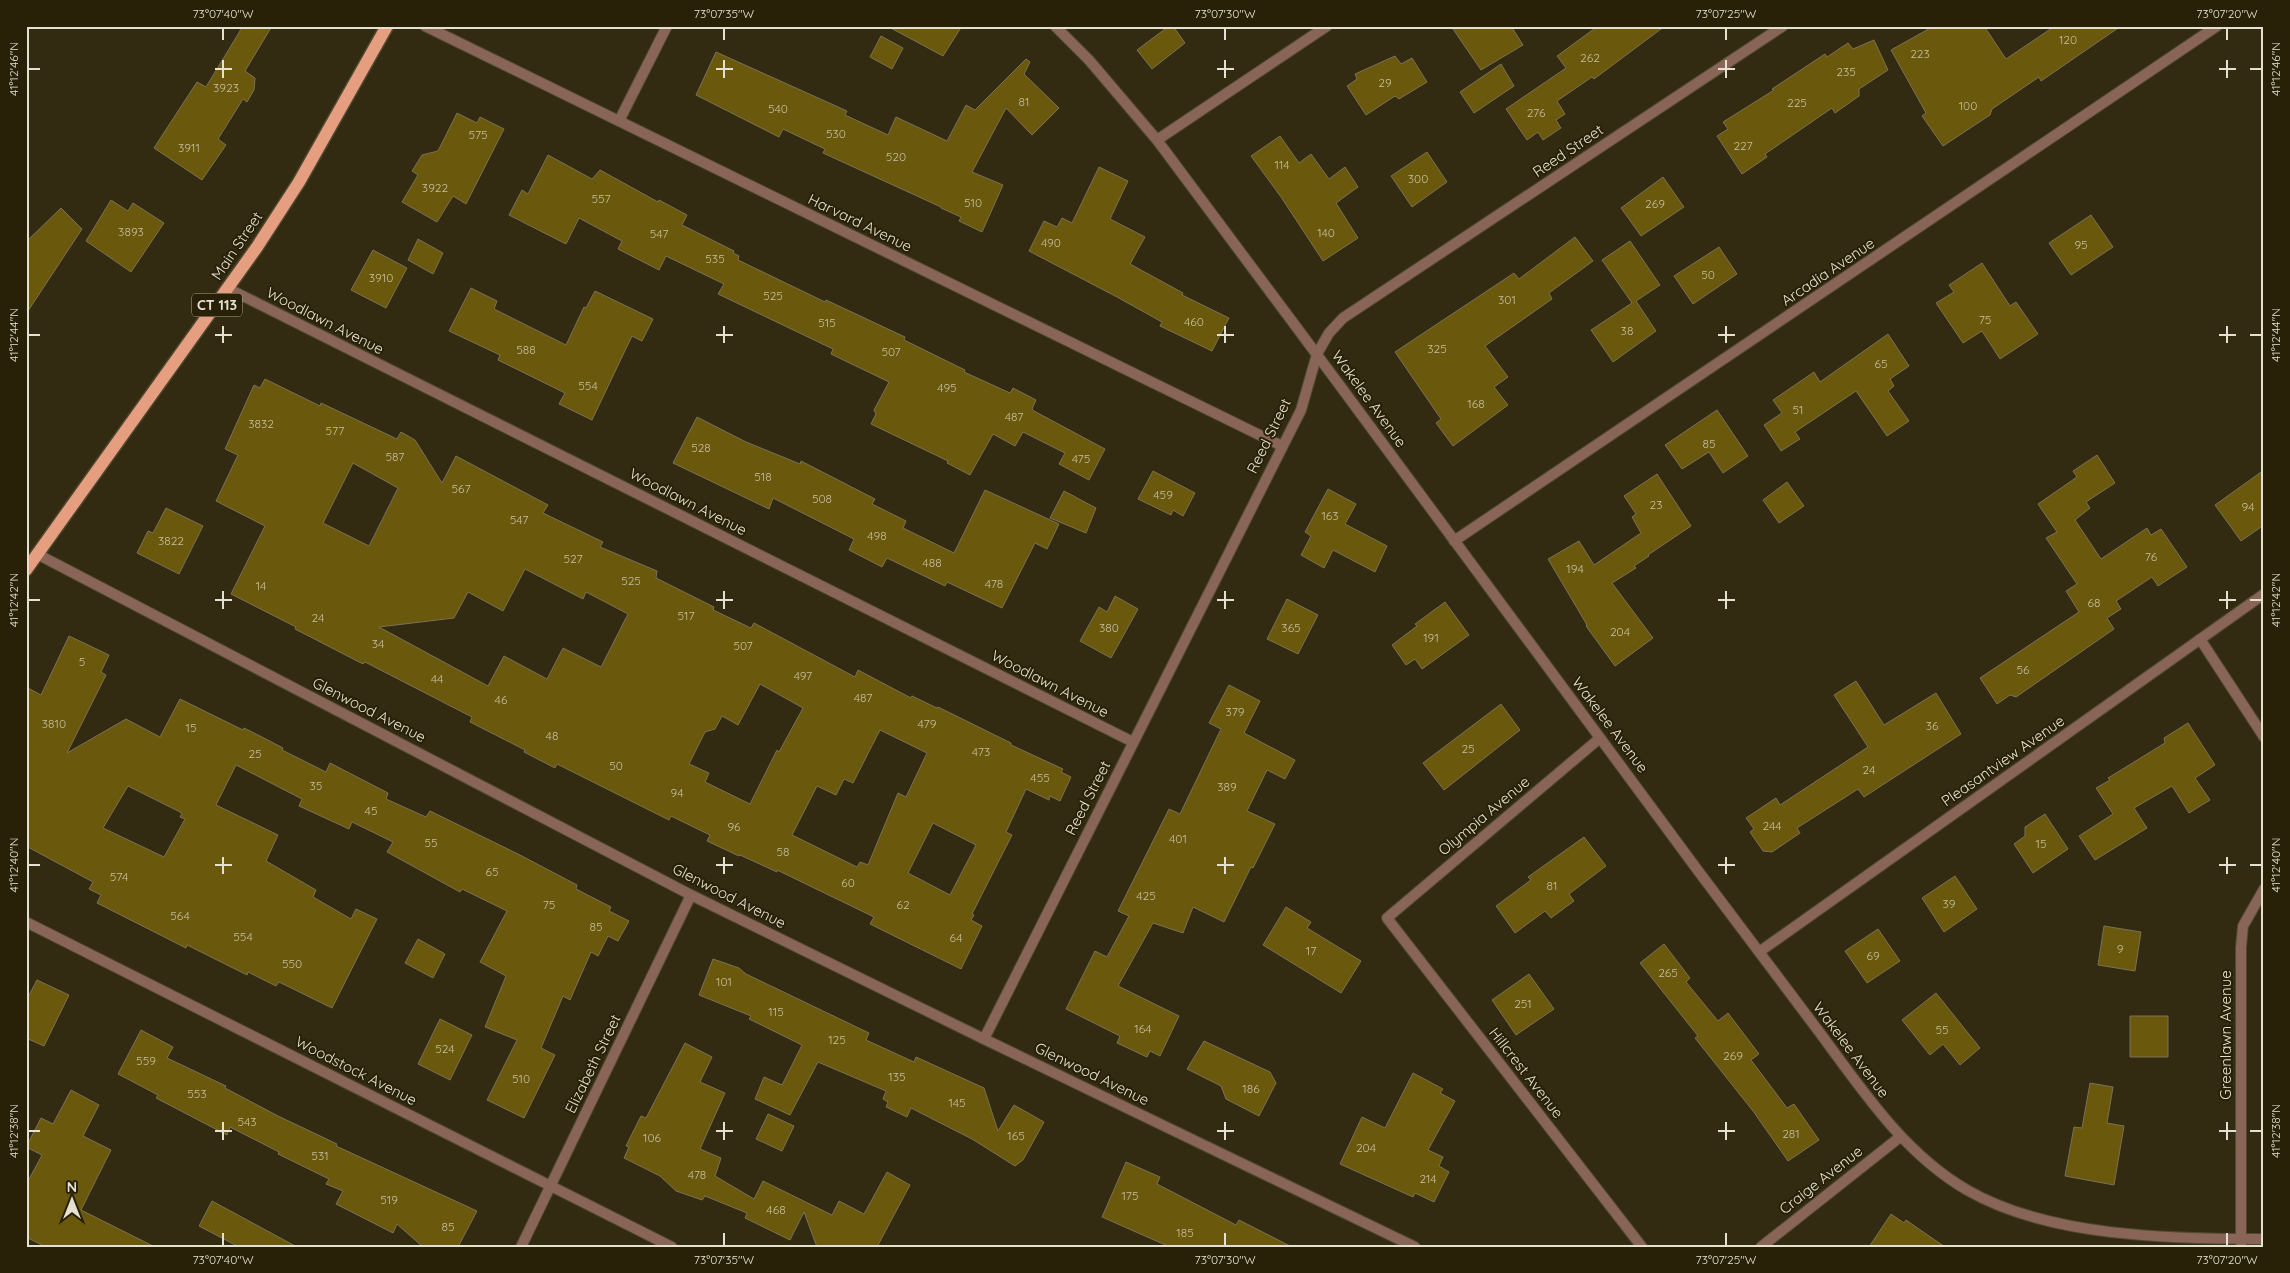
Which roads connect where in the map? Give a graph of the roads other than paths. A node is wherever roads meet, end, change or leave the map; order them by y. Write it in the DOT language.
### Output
graph roads {
  1 [pos="387,26"];
  2 [pos="424,26"];
  3 [pos="667,26"];
  4 [pos="1054,26"];
  5 [pos="1327,26"];
  6 [pos="1783,26"];
  7 [pos="2218,26"];
  8 [pos="619,121"];
  9 [pos="1157,140"];
  10 [pos="229,289"];
  11 [pos="1317,354"];
  12 [pos="1282,446"];
  13 [pos="1454,541"];
  14 [pos="37,554"];
  15 [pos="26,570"];
  16 [pos="2264,594"];
  17 [pos="2200,640"];
  18 [pos="2264,737"];
  19 [pos="1600,738"];
  20 [pos="1133,742"];
  21 [pos="2264,889"];
  22 [pos="692,895"];
  23 [pos="1387,918"];
  24 [pos="26,922"];
  25 [pos="1759,952"];
  26 [pos="984,1039"];
  27 [pos="1900,1137"];
  28 [pos="551,1186"];
  29 [pos="2264,1238"];
  30 [pos="2241,1243"];
  31 [pos="521,1247"];
  32 [pos="672,1247"];
  33 [pos="1416,1247"];
  34 [pos="1642,1247"];
  35 [pos="1761,1247"];
  1 -- 10 [label="main road, Main Street / CT 113"];
  2 -- 8 [label="street, Harvard Avenue"];
  3 -- 8 [label="street"];
  4 -- 9 [label="street, Wakelee Avenue"];
  5 -- 9 [label="street"];
  6 -- 11 [label="street, Reed Street"];
  7 -- 13 [label="street, Arcadia Avenue"];
  8 -- 12 [label="street, Harvard Avenue"];
  9 -- 11 [label="street, Wakelee Avenue"];
  10 -- 14 [label="main road, Main Street / CT 113"];
  10 -- 20 [label="street, Woodlawn Avenue"];
  11 -- 12 [label="street, Reed Street"];
  11 -- 13 [label="street, Wakelee Avenue"];
  12 -- 20 [label="street, Reed Street"];
  13 -- 19 [label="street, Wakelee Avenue"];
  14 -- 15 [label="main road, Main Street / CT 113"];
  14 -- 22 [label="street, Glenwood Avenue"];
  16 -- 17 [label="street, Pleasantview Avenue"];
  17 -- 18 [label="street"];
  17 -- 25 [label="street, Pleasantview Avenue"];
  19 -- 23 [label="street, Olympia Avenue"];
  19 -- 25 [label="street, Wakelee Avenue"];
  20 -- 26 [label="street, Reed Street"];
  21 -- 30 [label="street, Greenlawn Avenue"];
  22 -- 26 [label="street, Glenwood Avenue"];
  22 -- 28 [label="street, Elizabeth Street"];
  23 -- 34 [label="street, Hillcrest Avenue"];
  24 -- 28 [label="street, Woodstock Avenue"];
  25 -- 27 [label="street, Wakelee Avenue"];
  26 -- 33 [label="street, Glenwood Avenue"];
  27 -- 30 [label="street, Wakelee Avenue"];
  27 -- 35 [label="street, Craige Avenue"];
  28 -- 31 [label="street, Elizabeth Street"];
  28 -- 32 [label="street, Woodstock Avenue"];
  29 -- 30 [label="street, Wakelee Avenue"];
}
